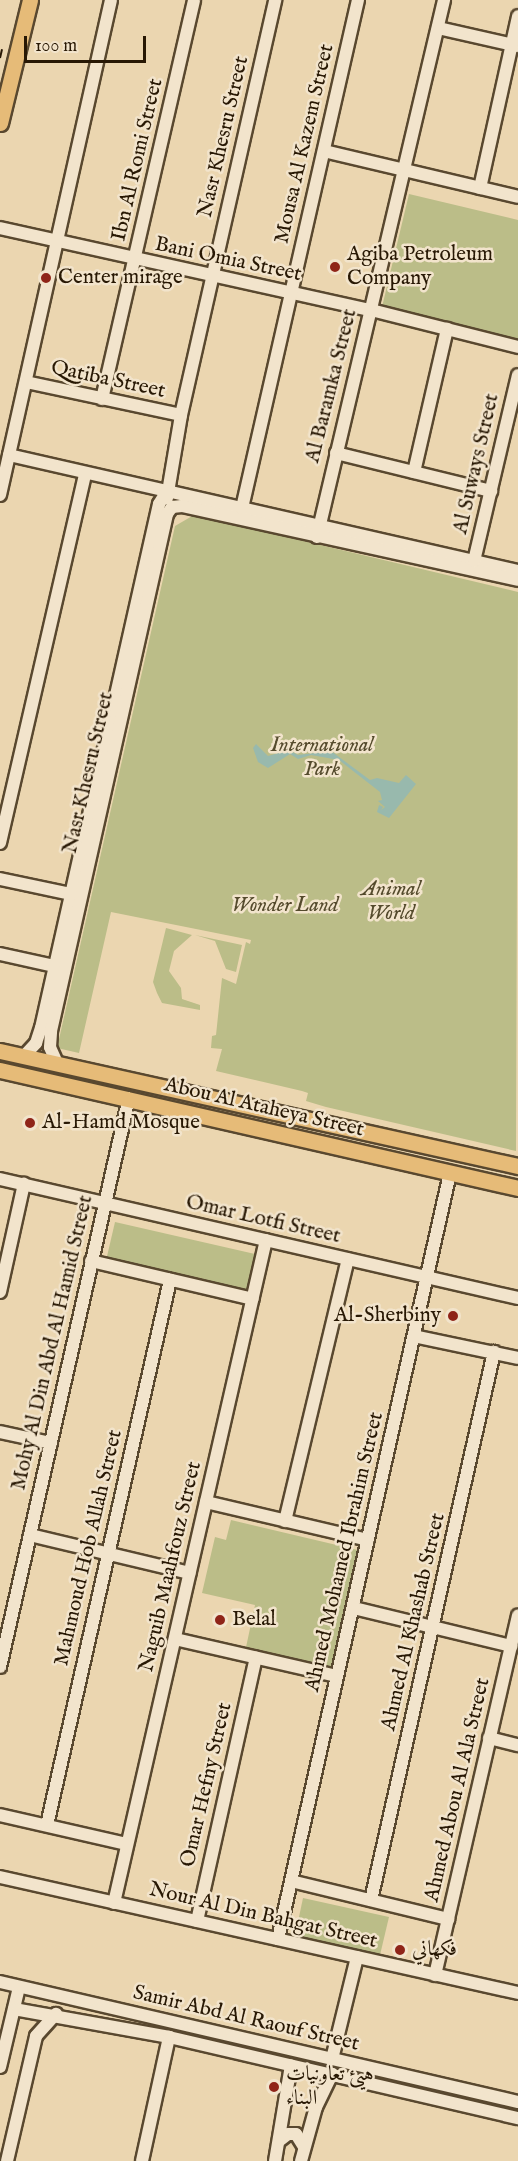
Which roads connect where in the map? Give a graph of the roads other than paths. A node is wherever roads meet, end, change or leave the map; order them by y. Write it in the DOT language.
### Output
graph roads {
  1 [pos="111,0"];
  2 [pos="194,0"];
  3 [pos="275,0"];
  4 [pos="358,0"];
  5 [pos="444,0"];
  6 [pos="29,3"];
  7 [pos="518,16"];
  8 [pos="438,28"];
  9 [pos="515,45"];
  10 [pos="0,123"];
  11 [pos="324,151"];
  12 [pos="404,170"];
  13 [pos="480,188"];
  14 [pos="518,197"];
  15 [pos="0,228"];
  16 [pos="56,241"];
  17 [pos="135,259"];
  18 [pos="213,277"];
  19 [pos="291,294"];
  20 [pos="371,310"];
  21 [pos="447,329"];
  22 [pos="518,347"];
  23 [pos="518,375"];
  24 [pos="26,382"];
  25 [pos="102,399"];
  26 [pos="181,415"];
  27 [pos="336,453"];
  28 [pos="9,456"];
  29 [pos="414,472"];
  30 [pos="85,474"];
  31 [pos="164,488"];
  32 [pos="491,491"];
  33 [pos="0,495"];
  34 [pos="242,508"];
  35 [pos="165,511"];
  36 [pos="318,531"];
  37 [pos="474,561"];
  38 [pos="518,571"];
  39 [pos="518,580"];
  40 [pos="0,843"];
  41 [pos="0,879"];
  42 [pos="70,894"];
  43 [pos="0,954"];
  44 [pos="54,966"];
  45 [pos="46,1029"];
  46 [pos="0,1051"];
  47 [pos="24,1056"];
  48 [pos="57,1063"];
  49 [pos="0,1070"];
  50 [pos="129,1098"];
  51 [pos="518,1166"];
  52 [pos="450,1173"];
  53 [pos="0,1179"];
  54 [pos="24,1184"];
  55 [pos="518,1188"];
  56 [pos="105,1203"];
  57 [pos="266,1240"];
  58 [pos="348,1259"];
  59 [pos="91,1261"];
  60 [pos="427,1277"];
  61 [pos="170,1280"];
  62 [pos="0,1292"];
  63 [pos="518,1298"];
  64 [pos="253,1299"];
  65 [pos="414,1336"];
  66 [pos="494,1352"];
  67 [pos="518,1358"];
  68 [pos="0,1432"];
  69 [pos="51,1443"];
  70 [pos="206,1502"];
  71 [pos="285,1521"];
  72 [pos="30,1535"];
  73 [pos="368,1540"];
  74 [pos="108,1554"];
  75 [pos="190,1573"];
  76 [pos="354,1608"];
  77 [pos="518,1615"];
  78 [pos="433,1626"];
  79 [pos="4,1628"];
  80 [pos="174,1639"];
  81 [pos="511,1646"];
  82 [pos="256,1658"];
  83 [pos="0,1666"];
  84 [pos="337,1676"];
  85 [pos="489,1738"];
  86 [pos="518,1745"];
  87 [pos="0,1815"];
  88 [pos="47,1825"];
  89 [pos="127,1844"];
  90 [pos="0,1877"];
  91 [pos="291,1881"];
  92 [pos="371,1900"];
  93 [pos="114,1903"];
  94 [pos="448,1919"];
  95 [pos="196,1921"];
  96 [pos="278,1939"];
  97 [pos="357,1958"];
  98 [pos="435,1975"];
  99 [pos="0,1982"];
  100 [pos="19,1987"];
  101 [pos="518,1991"];
  102 [pos="14,2009"];
  103 [pos="56,2014"];
  104 [pos="169,2037"];
  105 [pos="332,2059"];
  106 [pos="291,2065"];
  107 [pos="0,2067"];
  108 [pos="332,2074"];
  109 [pos="518,2102"];
  110 [pos="518,2118"];
  111 [pos="279,2141"];
  112 [pos="304,2147"];
  113 [pos="7,2161"];
  114 [pos="142,2161"];
  115 [pos="275,2161"];
  116 [pos="301,2161"];
  1 -- 16 [label="street"];
  2 -- 17 [label="street, Ibn Al Romi Street"];
  3 -- 18 [label="street, Nasr Khesru Street"];
  4 -- 11 [label="street, Mousa Al Kazem Street"];
  5 -- 8 [label="street, Al Baramka Street"];
  6 -- 10 [label="main road"];
  7 -- 9 [label="street"];
  8 -- 9 [label="street"];
  8 -- 12 [label="street, Al Baramka Street"];
  9 -- 13 [label="street"];
  11 -- 12 [label="street"];
  11 -- 19 [label="street, Mousa Al Kazem Street"];
  12 -- 13 [label="street"];
  12 -- 20 [label="street, Al Baramka Street"];
  13 -- 14 [label="street"];
  15 -- 16 [label="street, Bani Omia Street"];
  16 -- 17 [label="street, Bani Omia Street"];
  16 -- 24 [label="street"];
  17 -- 18 [label="street, Bani Omia Street"];
  17 -- 25 [label="street, Ibn Al Romi Street"];
  18 -- 19 [label="street, Bani Omia Street"];
  18 -- 26 [label="street, Nasr Khesru Street"];
  19 -- 20 [label="street, Bani Omia Street"];
  19 -- 34 [label="street, Mousa Al Kazem Street"];
  20 -- 21 [label="street, Bani Omia Street"];
  20 -- 27 [label="street, Al Baramka Street"];
  21 -- 22 [label="street, Bani Omia Street"];
  21 -- 29 [label="street"];
  23 -- 32 [label="street, Al Suways Street"];
  24 -- 25 [label="street, Qatiba Street"];
  24 -- 28 [label="street"];
  25 -- 26 [label="street, Qatiba Street"];
  26 -- 31 [label="street, Nasr Khesru Street"];
  27 -- 29 [label="street"];
  27 -- 36 [label="street, Al Baramka Street"];
  28 -- 30 [label="street"];
  28 -- 33 [label="street"];
  29 -- 32 [label="street"];
  30 -- 31 [label="street"];
  30 -- 40 [label="street"];
  31 -- 34 [label="street"];
  31 -- 35 [label="street"];
  32 -- 37 [label="street, Al Suways Street"];
  34 -- 36 [label="street"];
  35 -- 36 [label="street"];
  35 -- 42 [label="street, Nasr Khesru Street"];
  35 -- 45 [label="street, Nasr Khesru Street"];
  36 -- 37 [label="street"];
  36 -- 39 [label="street"];
  37 -- 38 [label="street"];
  41 -- 42 [label="street"];
  42 -- 44 [label="street, Nasr Khesru Street"];
  43 -- 44 [label="street"];
  44 -- 45 [label="street, Nasr Khesru Street"];
  45 -- 47 [label="street, Nasr Khesru Street"];
  45 -- 48 [label="street, Nasr Khesru Street"];
  46 -- 47 [label="main road, Abou Al Ataheya Street"];
  47 -- 48 [label="main road, Abou Al Ataheya Street"];
  48 -- 51 [label="main road, Abou Al Ataheya Street"];
  49 -- 50 [label="main road, Abou Al Ataheya Street"];
  50 -- 52 [label="main road, Abou Al Ataheya Street"];
  50 -- 56 [label="street, Mohy Al Din Abd Al Hamid Street"];
  52 -- 55 [label="main road, Abou Al Ataheya Street"];
  52 -- 60 [label="street, Ahmed Mohamed Ibrahim Street"];
  53 -- 54 [label="street, Omar Lotfi Street"];
  54 -- 56 [label="street, Omar Lotfi Street"];
  54 -- 62 [label="street"];
  56 -- 57 [label="street, Omar Lotfi Street"];
  56 -- 59 [label="street, Mohy Al Din Abd Al Hamid Street"];
  57 -- 58 [label="street, Omar Lotfi Street"];
  57 -- 64 [label="street, Naguib Maahfouz Street"];
  58 -- 60 [label="street, Omar Lotfi Street"];
  58 -- 71 [label="street"];
  59 -- 61 [label="street"];
  59 -- 69 [label="street, Mohy Al Din Abd Al Hamid Street"];
  60 -- 63 [label="street, Omar Lotfi Street"];
  60 -- 65 [label="street, Ahmed Mohamed Ibrahim Street"];
  61 -- 64 [label="street"];
  61 -- 74 [label="street, Mahmoud Hob Allah Street"];
  64 -- 70 [label="street, Naguib Maahfouz Street"];
  65 -- 66 [label="street"];
  65 -- 73 [label="street, Ahmed Mohamed Ibrahim Street"];
  66 -- 67 [label="street"];
  66 -- 78 [label="street, Ahmed Al Khashab Street"];
  68 -- 69 [label="street"];
  69 -- 72 [label="street, Mohy Al Din Abd Al Hamid Street"];
  70 -- 71 [label="street"];
  70 -- 75 [label="street, Naguib Maahfouz Street"];
  71 -- 73 [label="street"];
  72 -- 74 [label="street"];
  72 -- 79 [label="street, Mohy Al Din Abd Al Hamid Street"];
  73 -- 76 [label="street, Ahmed Mohamed Ibrahim Street"];
  74 -- 75 [label="street"];
  74 -- 88 [label="street, Mahmoud Hob Allah Street"];
  75 -- 80 [label="street, Naguib Maahfouz Street"];
  76 -- 78 [label="street"];
  76 -- 84 [label="street, Ahmed Mohamed Ibrahim Street"];
  77 -- 81 [label="street, Ahmed Abou Al Ala Street"];
  78 -- 81 [label="street"];
  78 -- 92 [label="street, Ahmed Al Khashab Street"];
  79 -- 83 [label="street, Mohy Al Din Abd Al Hamid Street"];
  80 -- 82 [label="street"];
  80 -- 89 [label="street, Naguib Maahfouz Street"];
  81 -- 85 [label="street, Ahmed Abou Al Ala Street"];
  82 -- 84 [label="street"];
  82 -- 95 [label="street, Omar Hefny Street"];
  84 -- 91 [label="street, Ahmed Mohamed Ibrahim Street"];
  85 -- 86 [label="street"];
  85 -- 94 [label="street, Ahmed Abou Al Ala Street"];
  87 -- 88 [label="street"];
  88 -- 89 [label="street"];
  89 -- 93 [label="street, Naguib Maahfouz Street"];
  90 -- 93 [label="street, Nour Al Din Bahgat Street"];
  91 -- 92 [label="street"];
  91 -- 96 [label="street, Ahmed Mohamed Ibrahim Street"];
  92 -- 94 [label="street"];
  93 -- 95 [label="street, Nour Al Din Bahgat Street"];
  94 -- 98 [label="street, Ahmed Abou Al Ala Street"];
  95 -- 96 [label="street, Nour Al Din Bahgat Street"];
  96 -- 97 [label="street, Nour Al Din Bahgat Street"];
  97 -- 98 [label="street, Nour Al Din Bahgat Street"];
  97 -- 105 [label="street"];
  98 -- 101 [label="street, Nour Al Din Bahgat Street"];
  99 -- 100 [label="street, Samir Abd Al Raouf Street"];
  100 -- 102 [label="street"];
  100 -- 105 [label="street, Samir Abd Al Raouf Street"];
  102 -- 103 [label="street, Samir Abd Al Raouf Street"];
  102 -- 107 [label="street"];
  103 -- 104 [label="street, Samir Abd Al Raouf Street"];
  103 -- 113 [label="street"];
  104 -- 106 [label="street, Samir Abd Al Raouf Street"];
  104 -- 114 [label="street"];
  105 -- 109 [label="street, Samir Abd Al Raouf Street"];
  106 -- 108 [label="street, Samir Abd Al Raouf Street"];
  106 -- 111 [label="street"];
  108 -- 110 [label="street, Samir Abd Al Raouf Street"];
  108 -- 112 [label="street"];
  111 -- 112 [label="street"];
  111 -- 115 [label="street"];
  112 -- 116 [label="street"];
}
